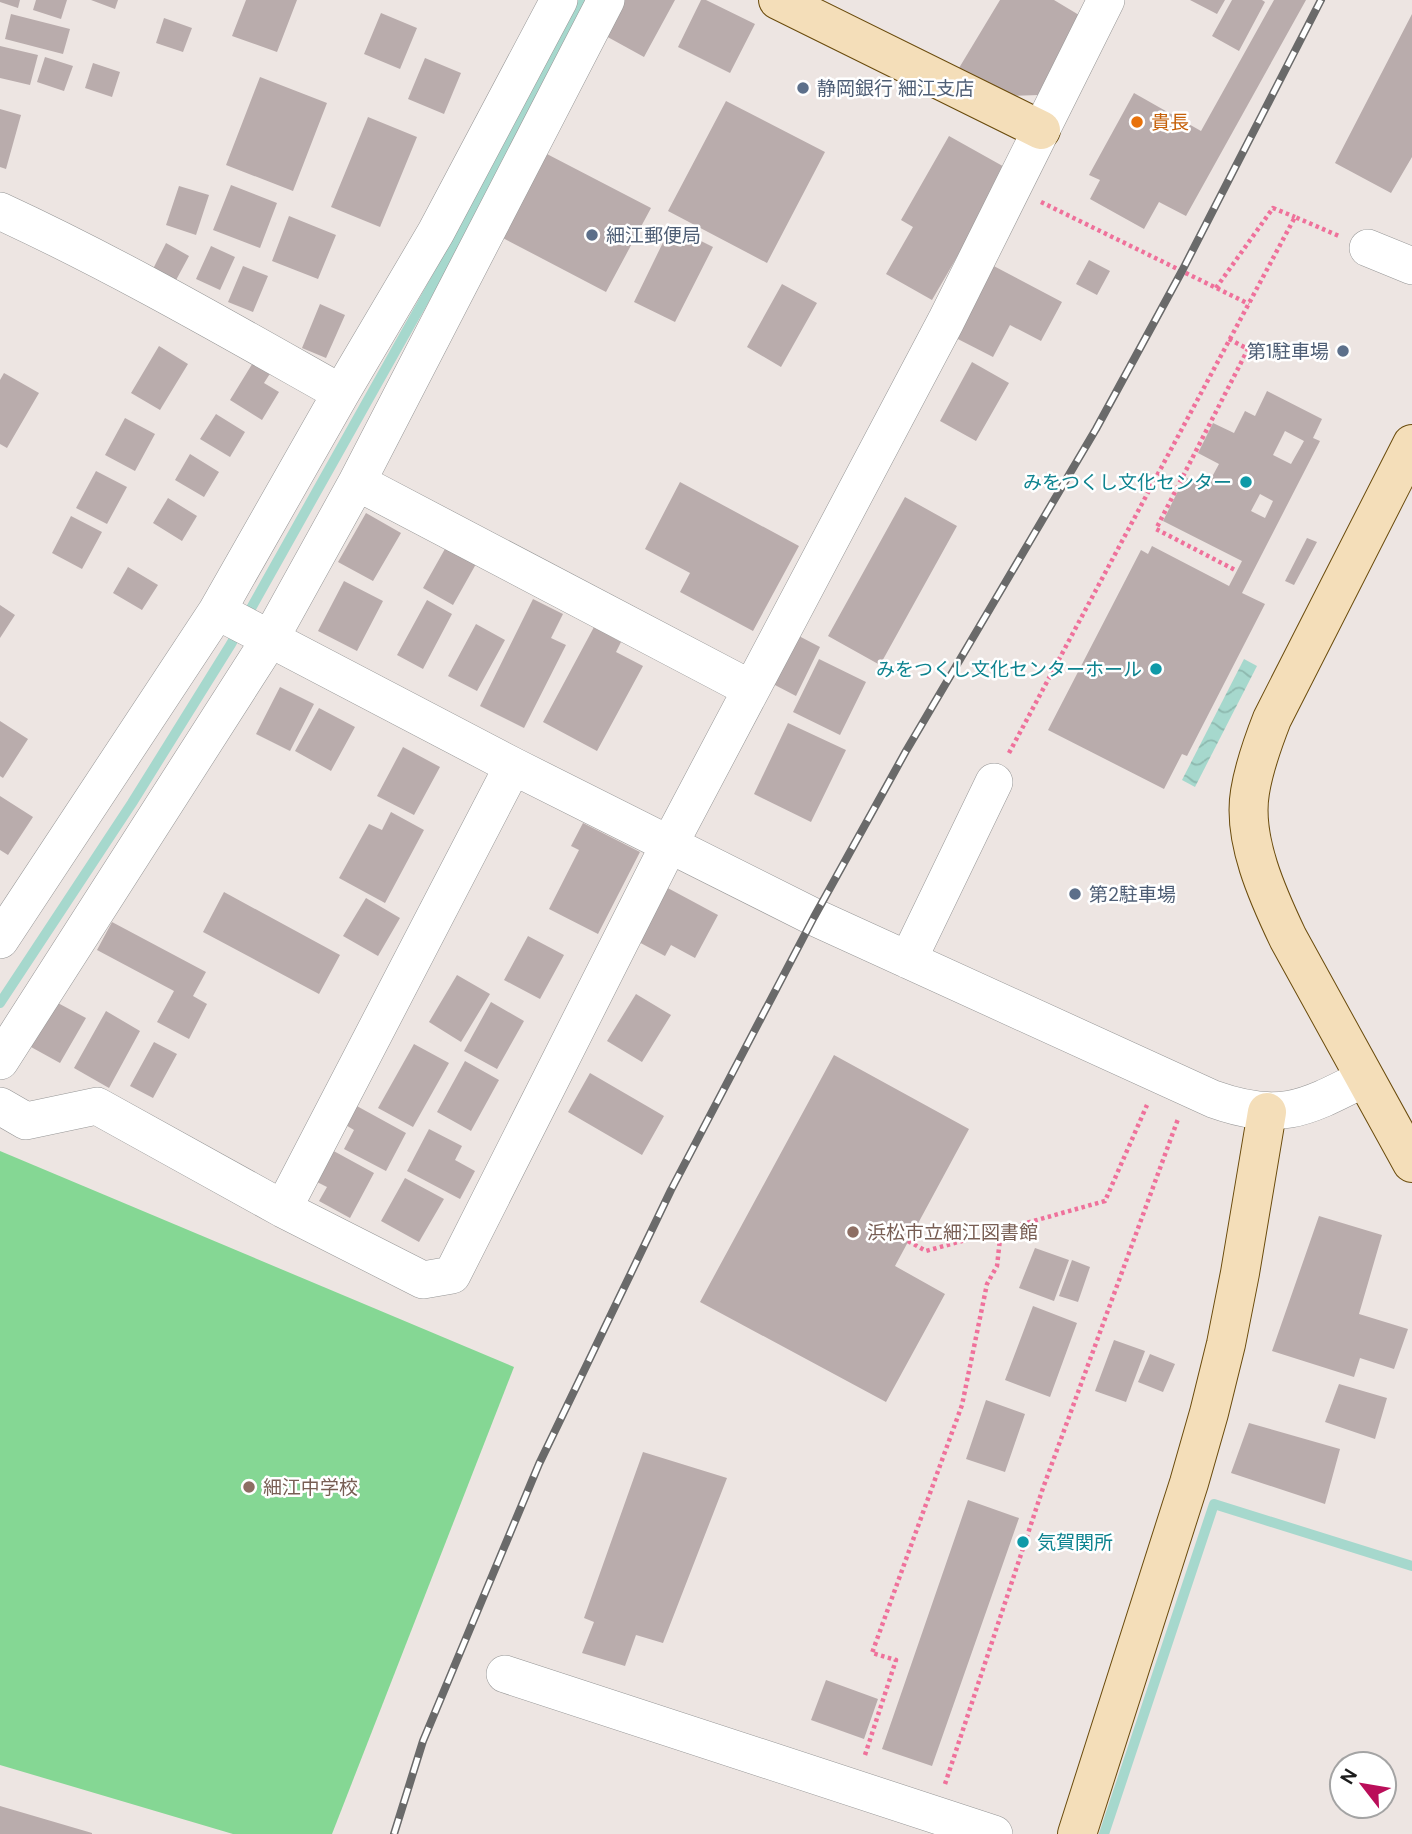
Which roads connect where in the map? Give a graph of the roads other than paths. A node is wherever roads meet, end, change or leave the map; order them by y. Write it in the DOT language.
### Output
graph roads {
  1 [pos="559,0"];
  2 [pos="606,0"];
  3 [pos="778,0"];
  4 [pos="1105,0"];
  5 [pos="1041,130"];
  6 [pos="0,211"];
  7 [pos="1368,247"];
  8 [pos="1412,266"];
  9 [pos="341,393"];
  10 [pos="1412,444"];
  11 [pos="357,482"];
  12 [pos="217,611"];
  13 [pos="270,639"];
  14 [pos="751,688"];
  15 [pos="513,766"];
  16 [pos="994,782"];
  17 [pos="668,845"];
  18 [pos="0,940"];
  19 [pos="908,960"];
  20 [pos="0,1061"];
  21 [pos="1365,1079"];
  22 [pos="0,1106"];
  23 [pos="1266,1111"];
  24 [pos="1412,1163"];
  25 [pos="282,1209"];
  26 [pos="505,1674"];
  27 [pos="994,1834"];
  28 [pos="1077,1834"];
  1 -- 9 [label="street"];
  2 -- 11 [label="street"];
  3 -- 5 [label="street"];
  4 -- 5 [label="street"];
  5 -- 14 [label="street"];
  6 -- 9 [label="street"];
  7 -- 8 [label="street"];
  9 -- 12 [label="street"];
  10 -- 21 [label="street"];
  11 -- 13 [label="street"];
  11 -- 14 [label="street"];
  12 -- 13 [label="street"];
  12 -- 18 [label="street"];
  13 -- 15 [label="street"];
  13 -- 20 [label="street"];
  14 -- 17 [label="street"];
  15 -- 17 [label="street"];
  15 -- 25 [label="street"];
  16 -- 19 [label="street"];
  17 -- 19 [label="street"];
  17 -- 25 [label="street"];
  19 -- 23 [label="street"];
  21 -- 23 [label="street"];
  21 -- 24 [label="street"];
  22 -- 25 [label="street"];
  23 -- 28 [label="street"];
  26 -- 27 [label="street"];
}
